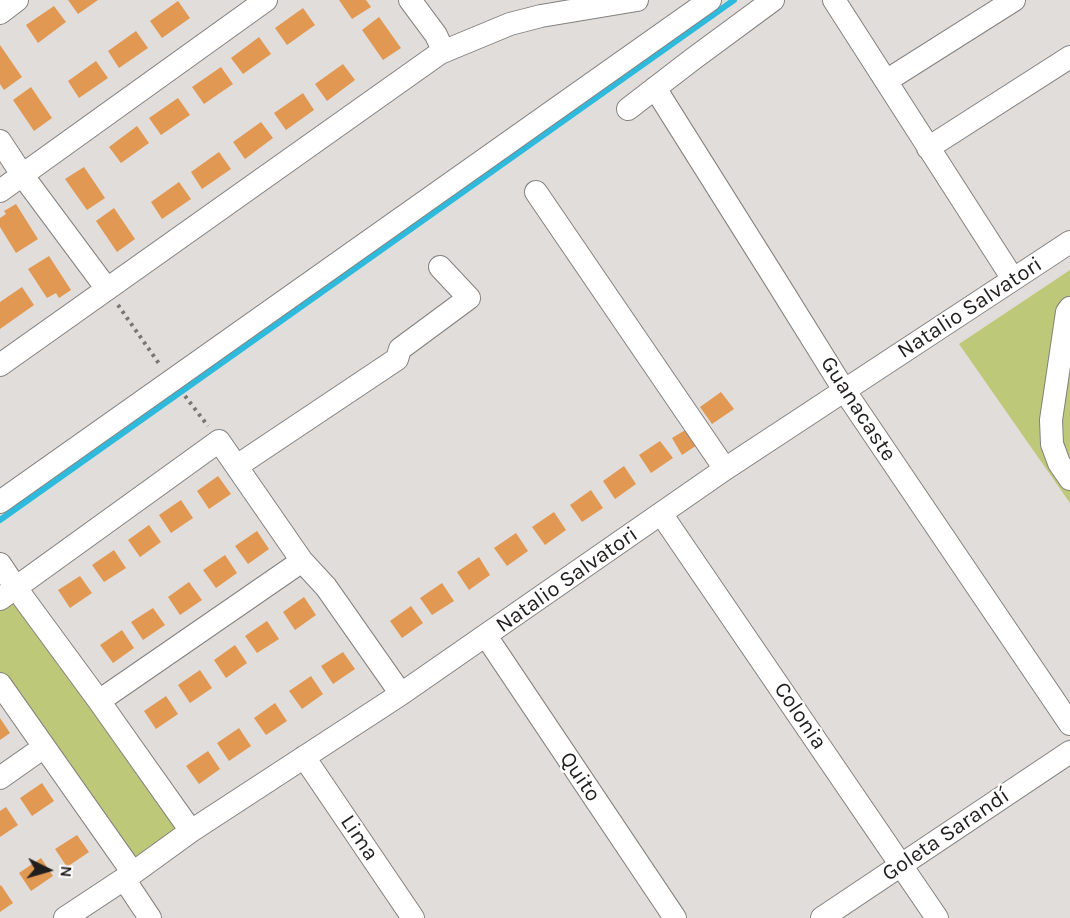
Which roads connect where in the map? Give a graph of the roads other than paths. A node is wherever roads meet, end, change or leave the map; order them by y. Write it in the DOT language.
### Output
graph roads {
  1 [pos="17,0"];
  2 [pos="266,0"];
  3 [pos="410,0"];
  4 [pos="637,0"];
  5 [pos="710,0"];
  6 [pos="773,0"];
  7 [pos="834,0"];
  8 [pos="1014,0"];
  9 [pos="0,12"];
  10 [pos="440,53"];
  11 [pos="1070,57"];
  12 [pos="886,81"];
  13 [pos="655,88"];
  14 [pos="628,109"];
  15 [pos="0,141"];
  16 [pos="928,148"];
  17 [pos="23,176"];
  18 [pos="0,191"];
  19 [pos="536,192"];
  20 [pos="1070,242"];
  21 [pos="440,267"];
  22 [pos="1013,279"];
  23 [pos="107,289"];
  24 [pos="1070,308"];
  25 [pos="0,364"];
  26 [pos="844,390"];
  27 [pos="237,466"];
  28 [pos="725,470"];
  29 [pos="1070,479"];
  30 [pos="0,502"];
  31 [pos="662,515"];
  32 [pos="302,561"];
  33 [pos="5,580"];
  34 [pos="486,636"];
  35 [pos="0,684"];
  36 [pos="401,694"];
  37 [pos="99,701"];
  38 [pos="1070,724"];
  39 [pos="44,747"];
  40 [pos="1070,753"];
  41 [pos="304,757"];
  42 [pos="0,778"];
  43 [pos="191,831"];
  44 [pos="902,865"];
  45 [pos="128,876"];
  46 [pos="65,918"];
  47 [pos="150,918"];
  48 [pos="413,918"];
  49 [pos="675,918"];
  50 [pos="822,918"];
  51 [pos="937,918"];
  1 -- 9 [label="street"];
  2 -- 17 [label="street"];
  3 -- 10 [label="street"];
  4 -- 10 [label="street"];
  5 -- 30 [label="street"];
  6 -- 13 [label="street"];
  7 -- 12 [label="street"];
  8 -- 12 [label="street"];
  10 -- 23 [label="street"];
  11 -- 16 [label="street"];
  12 -- 16 [label="street"];
  13 -- 14 [label="street"];
  13 -- 26 [label="street, Guanacaste"];
  15 -- 17 [label="street"];
  16 -- 22 [label="street"];
  17 -- 18 [label="street"];
  17 -- 23 [label="street"];
  19 -- 28 [label="street"];
  20 -- 22 [label="street, Natalio Salvatori"];
  21 -- 27 [label="street"];
  22 -- 26 [label="street, Natalio Salvatori"];
  23 -- 25 [label="street"];
  24 -- 29 [label="street"];
  26 -- 28 [label="street, Natalio Salvatori"];
  26 -- 38 [label="street, Guanacaste"];
  27 -- 32 [label="street"];
  27 -- 33 [label="street"];
  28 -- 31 [label="street, Natalio Salvatori"];
  31 -- 34 [label="street, Natalio Salvatori"];
  31 -- 44 [label="street, Colonia"];
  32 -- 36 [label="street"];
  32 -- 37 [label="street"];
  33 -- 37 [label="street"];
  34 -- 36 [label="street, Natalio Salvatori"];
  34 -- 49 [label="street, Quito"];
  35 -- 39 [label="street"];
  36 -- 41 [label="street, Natalio Salvatori"];
  37 -- 43 [label="street"];
  39 -- 42 [label="street"];
  39 -- 45 [label="street"];
  40 -- 44 [label="street, Goleta Sarandí"];
  41 -- 43 [label="street, Natalio Salvatori"];
  41 -- 48 [label="street, Lima"];
  43 -- 45 [label="street, Natalio Salvatori"];
  44 -- 50 [label="street, Goleta Sarandí"];
  44 -- 51 [label="street, Colonia"];
  45 -- 46 [label="street, Natalio Salvatori"];
  45 -- 47 [label="street"];
}
